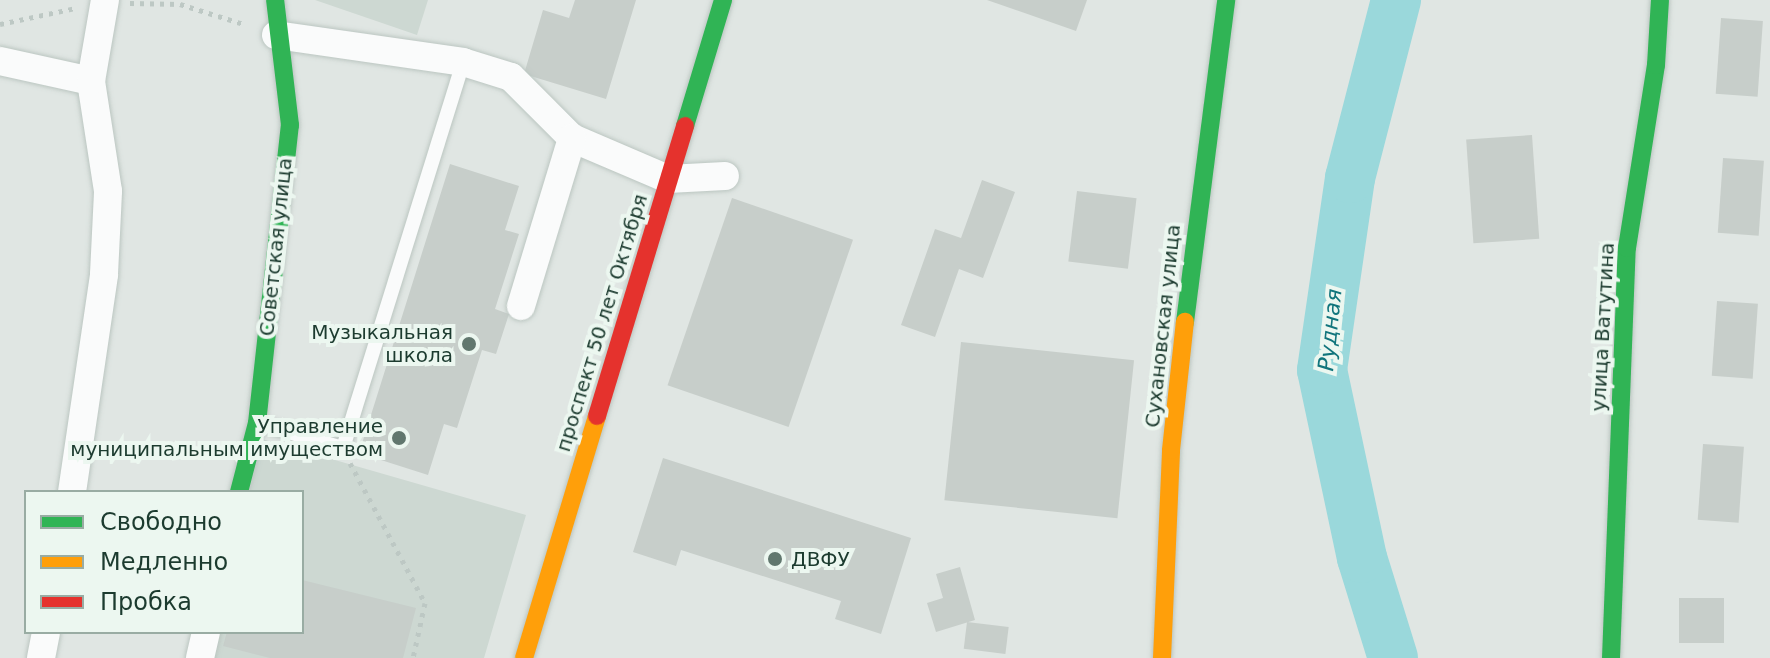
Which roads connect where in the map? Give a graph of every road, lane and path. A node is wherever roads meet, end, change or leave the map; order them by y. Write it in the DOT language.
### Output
graph roads {
  1 [pos="275,0"];
  2 [pos="723,0"];
  3 [pos="1226,0"];
  4 [pos="1660,0"];
  5 [pos="105,1"];
  6 [pos="0,24"];
  7 [pos="276,35"];
  8 [pos="0,61"];
  9 [pos="463,62"];
  10 [pos="91,81"];
  11 [pos="572,138"];
  12 [pos="725,176"];
  13 [pos="668,179"];
  14 [pos="521,306"];
  15 [pos="257,423"];
  16 [pos="343,448"];
  17 [pos="72,490"];
  18 [pos="240,490"];
  19 [pos="46,634"];
  20 [pos="206,634"];
  21 [pos="41,658"];
  22 [pos="200,658"];
  23 [pos="413,658"];
  24 [pos="524,658"];
  25 [pos="1162,658"];
  26 [pos="1611,658"];
  1 -- 7 [label="street, Советская улица"];
  2 -- 13 [label="street, проспект 50 лет Октября"];
  3 -- 25 [label="street, Сухановская улица"];
  4 -- 26 [label="street, улица Ватутина"];
  5 -- 6 [label="path"];
  5 -- 7 [label="path"];
  5 -- 10 [label="street"];
  7 -- 9 [label="street"];
  7 -- 15 [label="street, Советская улица"];
  8 -- 10 [label="street"];
  9 -- 11 [label="street"];
  9 -- 16 [label="lane"];
  10 -- 17 [label="street"];
  11 -- 13 [label="street"];
  11 -- 14 [label="street"];
  12 -- 13 [label="street"];
  13 -- 24 [label="street, проспект 50 лет Октября"];
  15 -- 16 [label="lane"];
  15 -- 18 [label="street, Советская улица"];
  16 -- 23 [label="path"];
  19 -- 21 [label="street"];
  20 -- 22 [label="street"];
}
